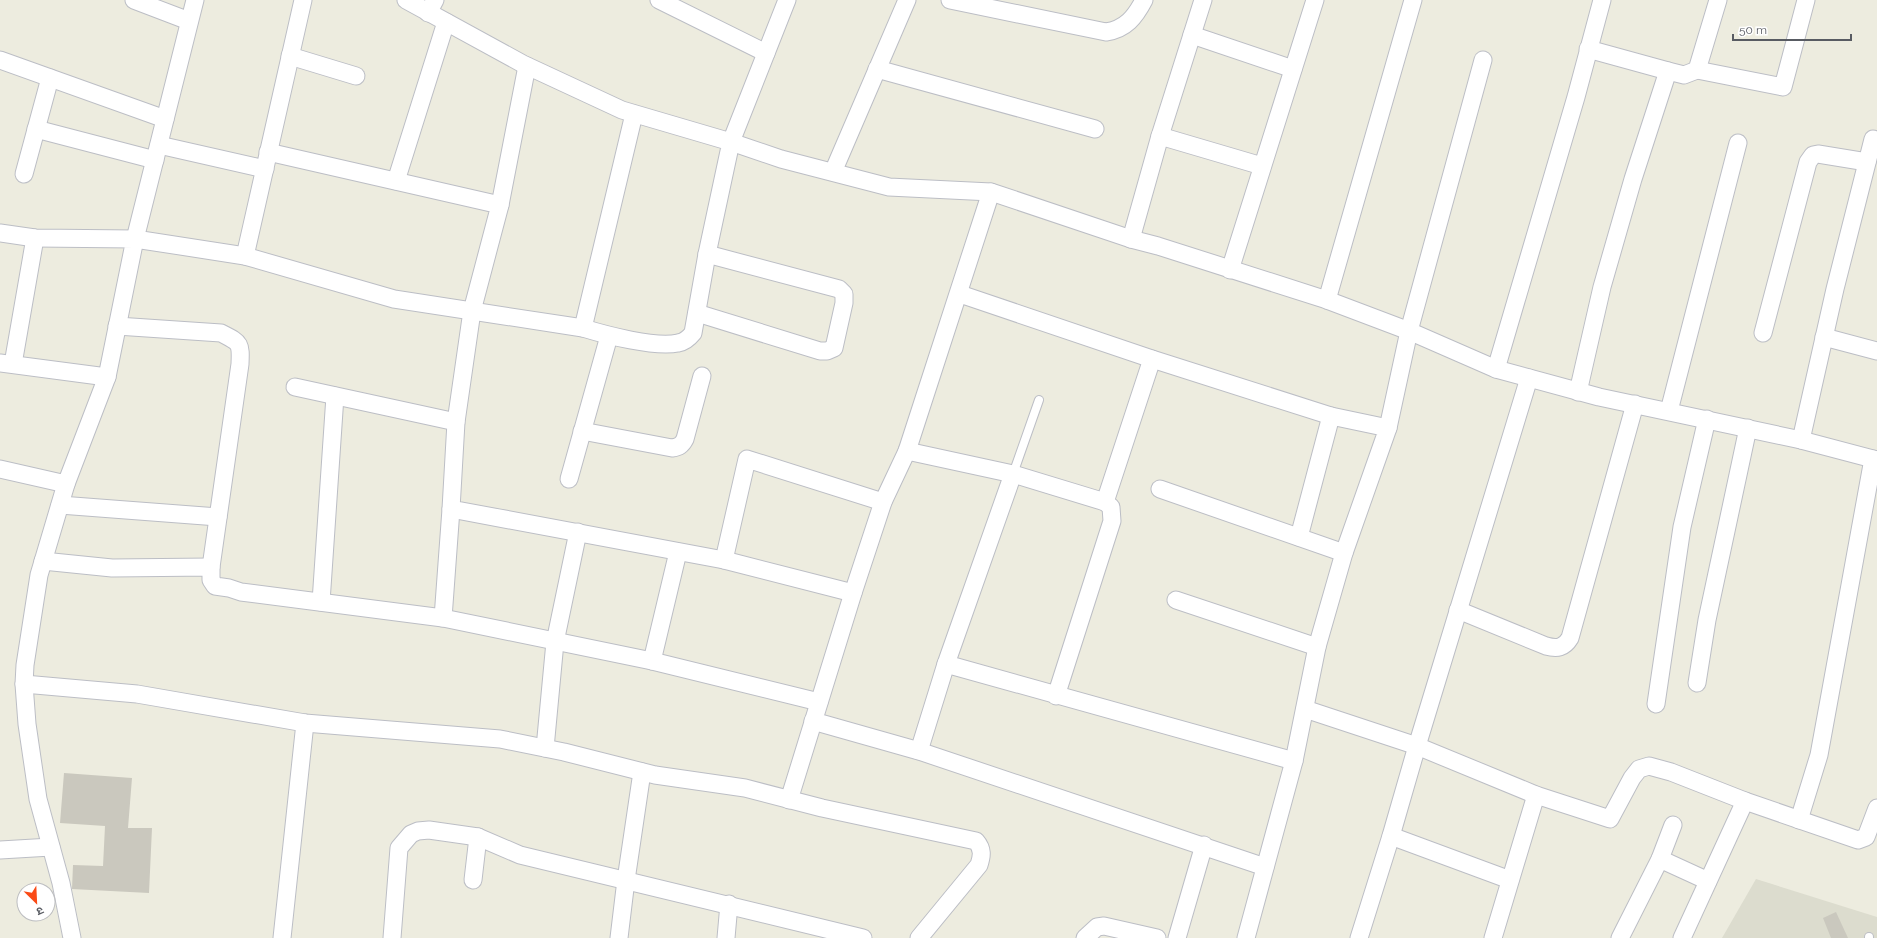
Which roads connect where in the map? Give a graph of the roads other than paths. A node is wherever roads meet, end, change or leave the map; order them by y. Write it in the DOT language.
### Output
graph roads {
  1 [pos="134,0"];
  2 [pos="195,0"];
  3 [pos="303,0"];
  4 [pos="406,0"];
  5 [pos="659,0"];
  6 [pos="787,0"];
  7 [pos="907,0"];
  8 [pos="950,0"];
  9 [pos="1144,0"];
  10 [pos="1204,0"];
  11 [pos="1315,0"];
  12 [pos="1413,0"];
  13 [pos="1602,0"];
  14 [pos="1718,0"];
  15 [pos="1806,0"];
  16 [pos="432,6"];
  17 [pos="189,21"];
  18 [pos="446,22"];
  19 [pos="1192,35"];
  20 [pos="1588,49"];
  21 [pos="766,53"];
  22 [pos="290,56"];
  23 [pos="0,60"];
  24 [pos="1483,60"];
  25 [pos="527,66"];
  26 [pos="877,69"];
  27 [pos="1293,69"];
  28 [pos="1697,70"];
  29 [pos="1668,71"];
  30 [pos="356,76"];
  31 [pos="50,78"];
  32 [pos="634,114"];
  33 [pos="165,119"];
  34 [pos="1095,128"];
  35 [pos="36,129"];
  36 [pos="1876,135"];
  37 [pos="1160,136"];
  38 [pos="731,142"];
  39 [pos="1738,143"];
  40 [pos="157,152"];
  41 [pos="268,152"];
  42 [pos="1867,162"];
  43 [pos="1262,166"];
  44 [pos="265,168"];
  45 [pos="833,172"];
  46 [pos="24,174"];
  47 [pos="396,181"];
  48 [pos="991,192"];
  49 [pos="500,205"];
  50 [pos="0,233"];
  51 [pos="35,238"];
  52 [pos="136,239"];
  53 [pos="1131,239"];
  54 [pos="707,254"];
  55 [pos="245,256"];
  56 [pos="1230,270"];
  57 [pos="960,294"];
  58 [pos="1327,300"];
  59 [pos="472,311"];
  60 [pos="697,313"];
  61 [pos="118,326"];
  62 [pos="583,328"];
  63 [pos="1409,331"];
  64 [pos="1763,333"];
  65 [pos="609,336"];
  66 [pos="1824,337"];
  67 [pos="1877,351"];
  68 [pos="1152,359"];
  69 [pos="6,363"];
  70 [pos="1496,369"];
  71 [pos="107,376"];
  72 [pos="702,376"];
  73 [pos="1529,378"];
  74 [pos="295,387"];
  75 [pos="1578,392"];
  76 [pos="336,396"];
  77 [pos="1039,400"];
  78 [pos="1635,404"];
  79 [pos="1669,411"];
  80 [pos="1331,416"];
  81 [pos="1707,419"];
  82 [pos="456,422"];
  83 [pos="1388,428"];
  84 [pos="1748,428"];
  85 [pos="582,431"];
  86 [pos="1802,440"];
  87 [pos="907,451"];
  88 [pos="1875,460"];
  89 [pos="0,469"];
  90 [pos="1013,474"];
  91 [pos="569,478"];
  92 [pos="66,484"];
  93 [pos="1160,489"];
  94 [pos="883,502"];
  95 [pos="1105,502"];
  96 [pos="60,505"];
  97 [pos="450,509"];
  98 [pos="218,517"];
  99 [pos="578,532"];
  100 [pos="1299,537"];
  101 [pos="678,552"];
  102 [pos="1344,553"];
  103 [pos="724,560"];
  104 [pos="43,561"];
  105 [pos="211,567"];
  106 [pos="853,593"];
  107 [pos="1176,600"];
  108 [pos="321,602"];
  109 [pos="1458,610"];
  110 [pos="443,618"];
  111 [pos="555,642"];
  112 [pos="1317,647"];
  113 [pos="652,661"];
  114 [pos="946,664"];
  115 [pos="1697,683"];
  116 [pos="24,684"];
  117 [pos="1056,696"];
  118 [pos="819,702"];
  119 [pos="1656,704"];
  120 [pos="1305,709"];
  121 [pos="813,721"];
  122 [pos="305,723"];
  123 [pos="1417,746"];
  124 [pos="545,748"];
  125 [pos="919,751"];
  126 [pos="1294,761"];
  127 [pos="642,772"];
  128 [pos="1536,795"];
  129 [pos="789,800"];
  130 [pos="1744,801"];
  131 [pos="1876,811"];
  132 [pos="1799,820"];
  133 [pos="1673,825"];
  134 [pos="1392,836"];
  135 [pos="478,837"];
  136 [pos="1204,845"];
  137 [pos="51,847"];
  138 [pos="0,850"];
  139 [pos="1660,859"];
  140 [pos="1265,867"];
  141 [pos="473,880"];
  142 [pos="626,880"];
  143 [pos="1510,880"];
  144 [pos="1708,881"];
  145 [pos="729,904"];
  146 [pos="72,938"];
  147 [pos="282,938"];
  148 [pos="392,938"];
  149 [pos="400,938"];
  150 [pos="619,938"];
  151 [pos="726,938"];
  152 [pos="862,938"];
  153 [pos="919,938"];
  154 [pos="1085,938"];
  155 [pos="1157,938"];
  156 [pos="1177,938"];
  157 [pos="1246,938"];
  158 [pos="1359,938"];
  159 [pos="1492,938"];
  160 [pos="1620,938"];
  161 [pos="1682,938"];
  1 -- 17 [label="street"];
  2 -- 17 [label="street"];
  3 -- 22 [label="street"];
  4 -- 16 [label="street"];
  5 -- 21 [label="street"];
  6 -- 21 [label="street"];
  7 -- 26 [label="street"];
  8 -- 9 [label="street"];
  10 -- 19 [label="street"];
  11 -- 27 [label="street"];
  12 -- 58 [label="street"];
  13 -- 20 [label="street"];
  14 -- 28 [label="street"];
  15 -- 28 [label="street"];
  16 -- 18 [label="street"];
  17 -- 33 [label="street"];
  18 -- 25 [label="street"];
  18 -- 47 [label="street"];
  19 -- 27 [label="street"];
  19 -- 37 [label="street"];
  20 -- 29 [label="street"];
  20 -- 70 [label="street"];
  21 -- 38 [label="street"];
  22 -- 30 [label="street"];
  22 -- 41 [label="street"];
  23 -- 31 [label="street"];
  24 -- 63 [label="street"];
  25 -- 32 [label="street"];
  25 -- 49 [label="street"];
  26 -- 34 [label="street"];
  26 -- 45 [label="street"];
  27 -- 43 [label="street"];
  28 -- 29 [label="street"];
  29 -- 75 [label="street"];
  31 -- 33 [label="street"];
  31 -- 35 [label="street"];
  32 -- 38 [label="street"];
  32 -- 62 [label="street"];
  33 -- 40 [label="street"];
  35 -- 40 [label="street"];
  35 -- 46 [label="street"];
  36 -- 42 [label="street"];
  37 -- 43 [label="street"];
  37 -- 53 [label="street"];
  38 -- 45 [label="street"];
  38 -- 54 [label="street"];
  39 -- 79 [label="street"];
  40 -- 44 [label="street"];
  40 -- 52 [label="street"];
  41 -- 44 [label="street"];
  41 -- 47 [label="street"];
  42 -- 64 [label="street"];
  42 -- 66 [label="street"];
  43 -- 56 [label="street"];
  44 -- 55 [label="street"];
  45 -- 48 [label="street"];
  47 -- 49 [label="street"];
  48 -- 53 [label="street"];
  48 -- 57 [label="street"];
  49 -- 59 [label="street"];
  50 -- 51 [label="street"];
  51 -- 52 [label="street"];
  51 -- 69 [label="street"];
  52 -- 55 [label="street"];
  52 -- 61 [label="street"];
  53 -- 56 [label="street"];
  54 -- 60 [label="street"];
  54 -- 60 [label="street"];
  55 -- 59 [label="street"];
  56 -- 58 [label="street"];
  57 -- 68 [label="street"];
  57 -- 87 [label="street"];
  58 -- 63 [label="street"];
  59 -- 62 [label="street"];
  59 -- 82 [label="street"];
  60 -- 65 [label="street"];
  61 -- 71 [label="street"];
  61 -- 98 [label="street"];
  62 -- 65 [label="street"];
  63 -- 70 [label="street"];
  63 -- 83 [label="street"];
  65 -- 85 [label="street"];
  66 -- 67 [label="street"];
  66 -- 86 [label="street"];
  68 -- 80 [label="street"];
  68 -- 95 [label="street"];
  69 -- 71 [label="street"];
  70 -- 73 [label="street"];
  71 -- 92 [label="street"];
  72 -- 85 [label="street"];
  73 -- 75 [label="street"];
  73 -- 109 [label="street"];
  74 -- 76 [label="street"];
  75 -- 78 [label="street"];
  76 -- 82 [label="street"];
  76 -- 108 [label="street"];
  77 -- 90 [label="lane"];
  78 -- 79 [label="street"];
  78 -- 109 [label="street"];
  79 -- 81 [label="street"];
  80 -- 83 [label="street"];
  80 -- 100 [label="street"];
  81 -- 84 [label="street"];
  81 -- 119 [label="street"];
  82 -- 97 [label="street"];
  83 -- 102 [label="street"];
  84 -- 86 [label="street"];
  84 -- 115 [label="street"];
  85 -- 91 [label="street"];
  86 -- 88 [label="street"];
  87 -- 90 [label="street"];
  87 -- 94 [label="street"];
  88 -- 132 [label="street"];
  89 -- 92 [label="street"];
  90 -- 95 [label="street"];
  90 -- 114 [label="street"];
  92 -- 96 [label="street"];
  93 -- 100 [label="street"];
  94 -- 103 [label="street"];
  94 -- 106 [label="street"];
  95 -- 117 [label="street"];
  96 -- 98 [label="street"];
  96 -- 104 [label="street"];
  97 -- 99 [label="street"];
  97 -- 110 [label="street"];
  98 -- 105 [label="street"];
  99 -- 101 [label="street"];
  99 -- 111 [label="street"];
  100 -- 102 [label="street"];
  101 -- 103 [label="street"];
  101 -- 113 [label="street"];
  102 -- 112 [label="street"];
  103 -- 106 [label="street"];
  104 -- 105 [label="street"];
  104 -- 116 [label="street"];
  105 -- 108 [label="street"];
  106 -- 118 [label="street"];
  107 -- 112 [label="street"];
  108 -- 110 [label="street"];
  109 -- 123 [label="street"];
  110 -- 111 [label="street"];
  111 -- 113 [label="street"];
  111 -- 124 [label="street"];
  112 -- 120 [label="street"];
  113 -- 118 [label="street"];
  114 -- 117 [label="street"];
  114 -- 125 [label="street"];
  116 -- 122 [label="street"];
  116 -- 137 [label="street"];
  117 -- 126 [label="street"];
  118 -- 121 [label="street"];
  120 -- 123 [label="street"];
  120 -- 126 [label="street"];
  121 -- 125 [label="street"];
  121 -- 129 [label="street"];
  122 -- 124 [label="street"];
  122 -- 147 [label="street"];
  123 -- 128 [label="street"];
  123 -- 134 [label="street"];
  124 -- 127 [label="street"];
  125 -- 136 [label="street"];
  126 -- 140 [label="street"];
  127 -- 129 [label="street"];
  127 -- 142 [label="street"];
  128 -- 130 [label="street"];
  128 -- 143 [label="street"];
  129 -- 153 [label="street"];
  130 -- 132 [label="street"];
  130 -- 144 [label="street"];
  131 -- 132 [label="street"];
  133 -- 139 [label="street"];
  134 -- 143 [label="street"];
  134 -- 158 [label="street"];
  135 -- 141 [label="street"];
  135 -- 142 [label="street"];
  135 -- 148 [label="street"];
  136 -- 140 [label="street"];
  136 -- 156 [label="street"];
  137 -- 138 [label="street"];
  137 -- 146 [label="street"];
  139 -- 144 [label="street"];
  139 -- 160 [label="street"];
  140 -- 157 [label="street"];
  142 -- 145 [label="street"];
  142 -- 150 [label="street"];
  143 -- 159 [label="street"];
  144 -- 161 [label="street"];
  145 -- 151 [label="street"];
  145 -- 152 [label="street"];
  148 -- 149 [label="street"];
  154 -- 155 [label="street"];
}
